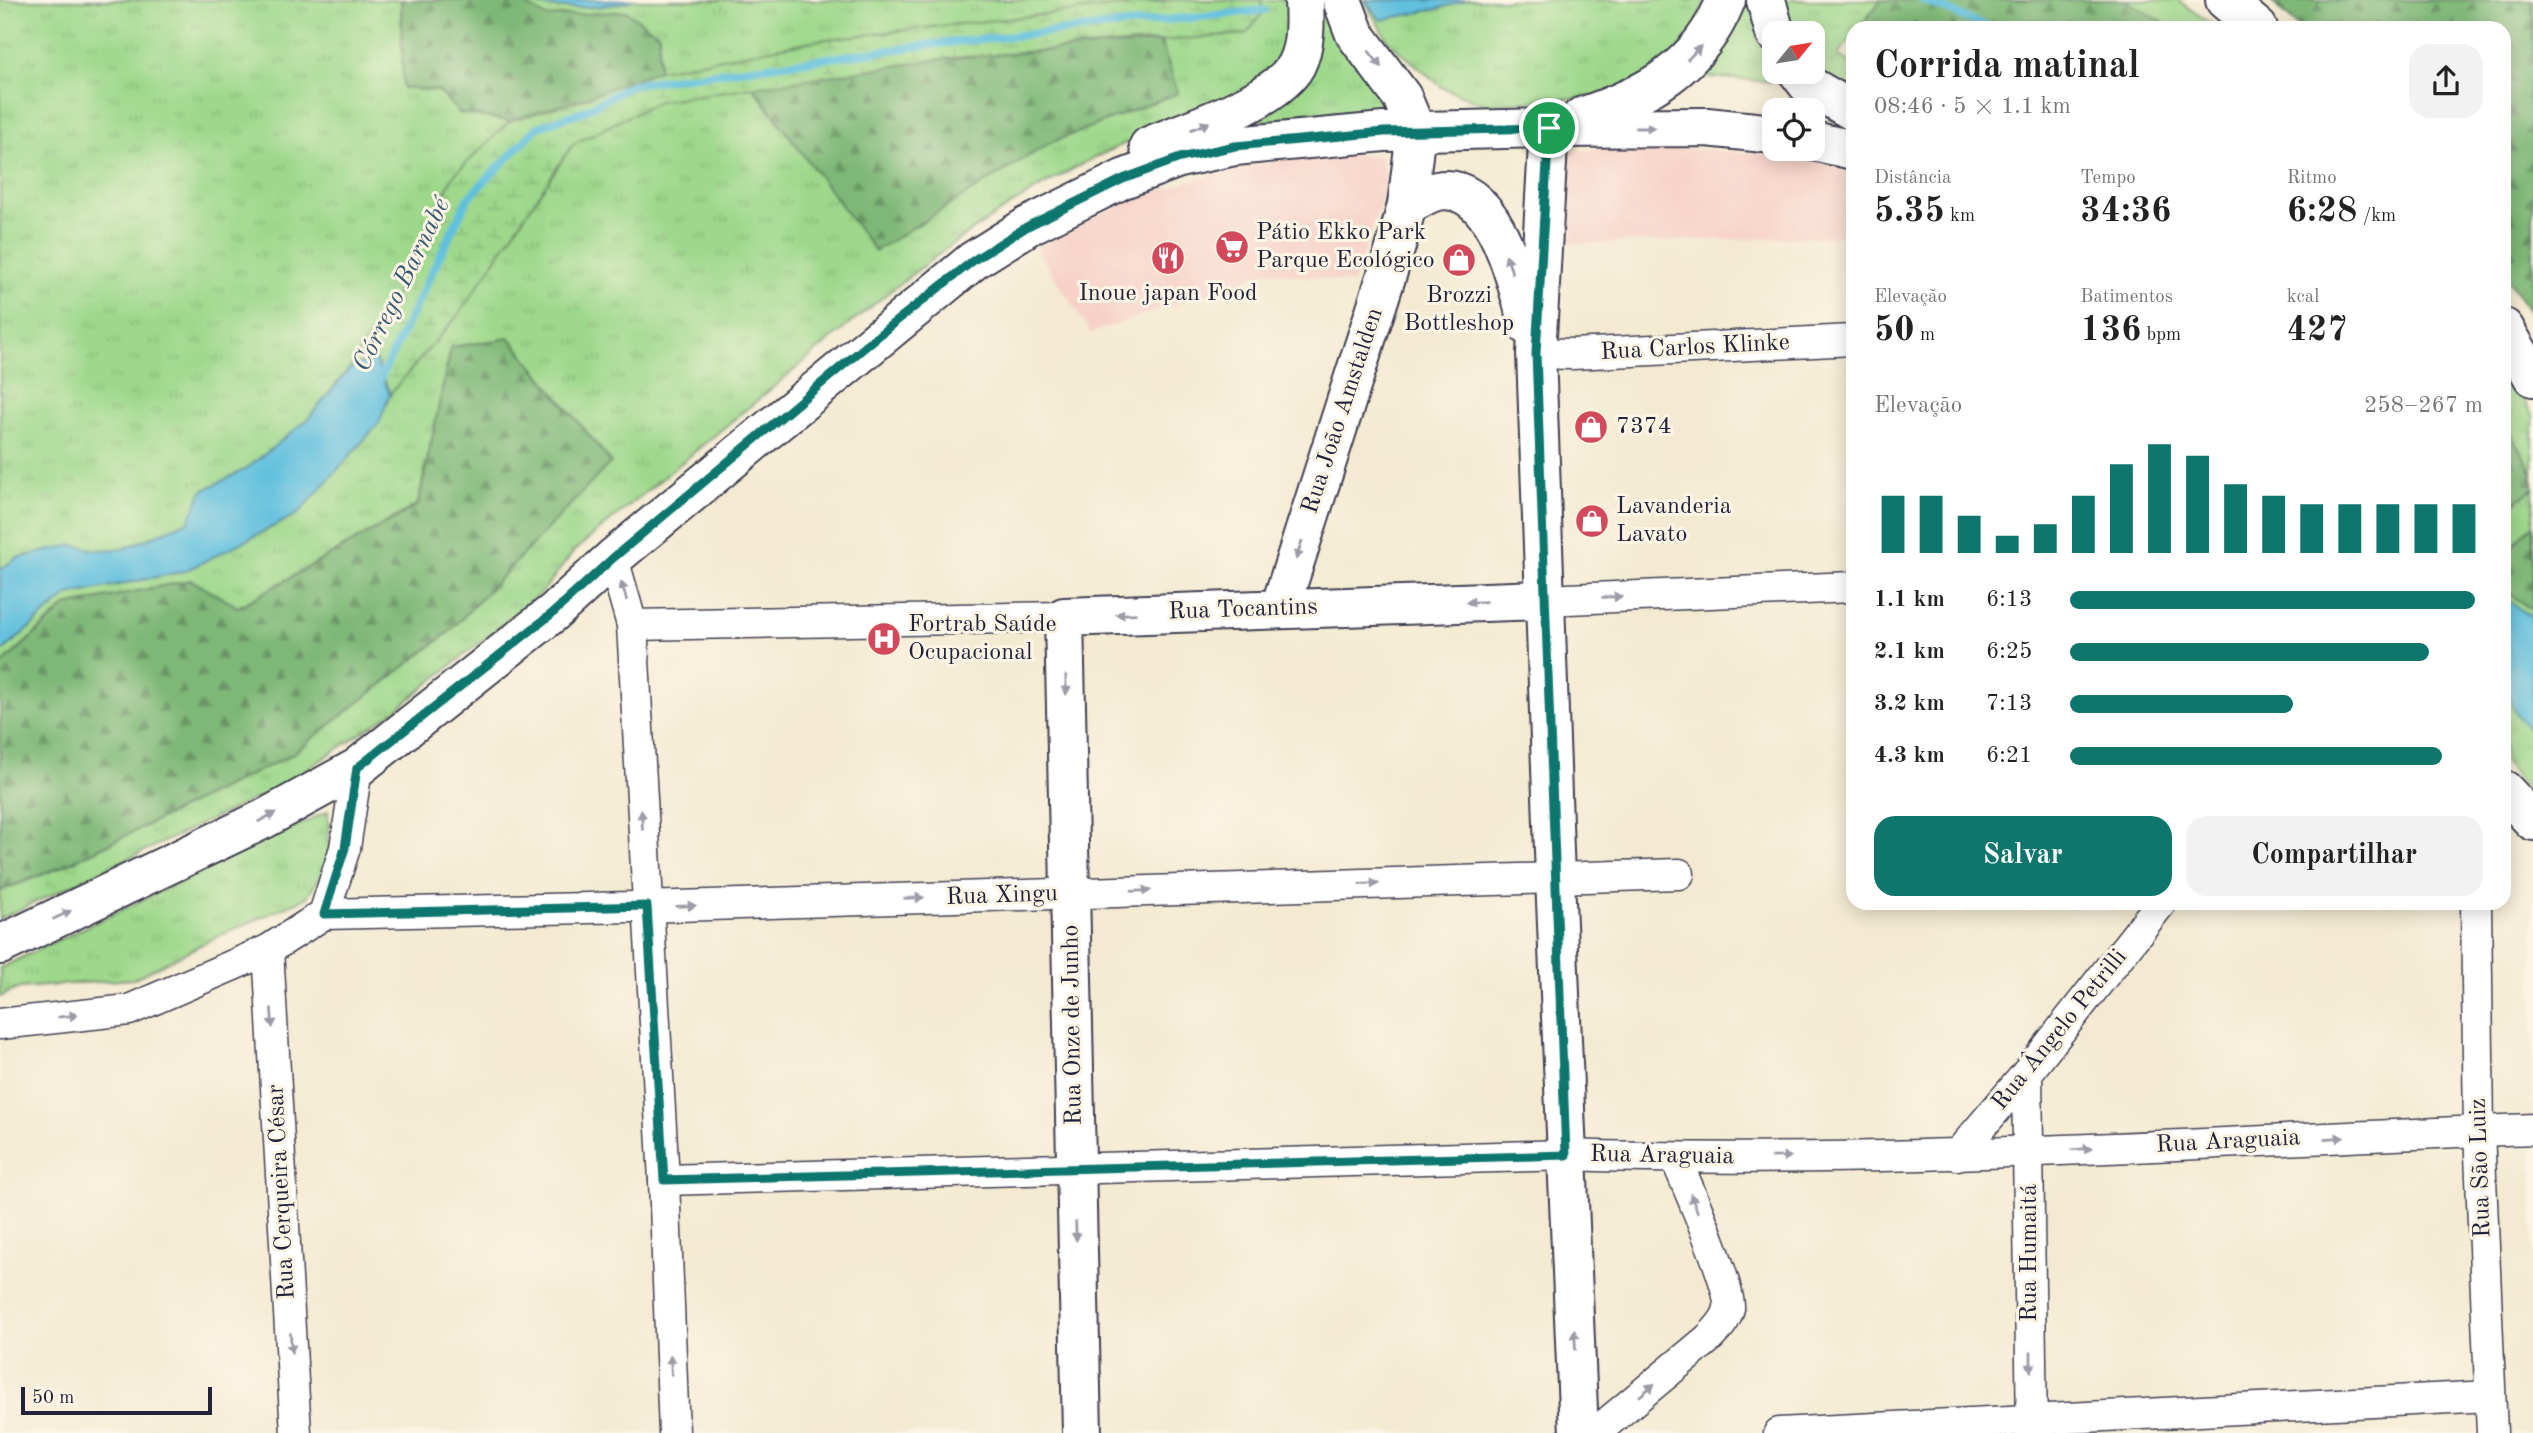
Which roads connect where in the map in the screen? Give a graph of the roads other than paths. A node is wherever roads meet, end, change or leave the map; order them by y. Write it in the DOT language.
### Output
graph roads {
  1 [pos="1304,0"];
  2 [pos="1342,0"];
  3 [pos="1727,0"];
  4 [pos="1766,0"];
  5 [pos="2225,0"];
  6 [pos="1771,21"];
  7 [pos="2250,21"];
  8 [pos="1807,84"];
  9 [pos="1846,107"];
  10 [pos="1549,128"];
  11 [pos="1416,131"];
  12 [pos="1762,133"];
  13 [pos="1825,144"];
  14 [pos="1846,148"];
  15 [pos="1407,205"];
  16 [pos="959,272"];
  17 [pos="1846,340"];
  18 [pos="2511,340"];
  19 [pos="1536,353"];
  20 [pos="2533,377"];
  21 [pos="613,558"];
  22 [pos="1846,587"];
  23 [pos="1544,600"];
  24 [pos="1280,608"];
  25 [pos="1065,617"];
  26 [pos="632,625"];
  27 [pos="357,768"];
  28 [pos="2511,797"];
  29 [pos="2533,821"];
  30 [pos="1679,874"];
  31 [pos="1555,878"];
  32 [pos="1072,893"];
  33 [pos="647,906"];
  34 [pos="2155,910"];
  35 [pos="2476,910"];
  36 [pos="324,914"];
  37 [pos="0,944"];
  38 [pos="268,950"];
  39 [pos="0,1024"];
  40 [pos="2027,1073"];
  41 [pos="2533,1129"];
  42 [pos="2479,1131"];
  43 [pos="2030,1151"];
  44 [pos="1566,1155"];
  45 [pos="1957,1155"];
  46 [pos="1676,1158"];
  47 [pos="1075,1171"];
  48 [pos="664,1180"];
  49 [pos="2490,1395"];
  50 [pos="2032,1425"];
  51 [pos="296,1433"];
  52 [pos="674,1433"];
  53 [pos="1082,1433"];
  54 [pos="1579,1433"];
  55 [pos="1595,1433"];
  56 [pos="1779,1433"];
  57 [pos="2492,1433"];
  16 -- 1 [label="street, one-way"];
  2 -- 11 [label="street, one-way"];
  10 -- 3 [label="street, one-way"];
  4 -- 6 [label="street"];
  5 -- 7 [label="street"];
  8 -- 9 [label="street"];
  10 -- 11 [label="street"];
  10 -- 12 [label="street, one-way"];
  10 -- 19 [label="street"];
  11 -- 15 [label="street, Rua João Amstalden"];
  11 -- 16 [label="street"];
  13 -- 14 [label="street"];
  19 -- 15 [label="street, one-way"];
  15 -- 24 [label="street, Rua João Amstalden, one-way"];
  16 -- 21 [label="street"];
  17 -- 19 [label="street, Rua Carlos Klinke"];
  18 -- 20 [label="street"];
  19 -- 23 [label="street"];
  26 -- 21 [label="street, one-way"];
  21 -- 27 [label="street"];
  23 -- 22 [label="street, Rua Tocantins, one-way"];
  23 -- 24 [label="street, Rua Tocantins, one-way"];
  23 -- 31 [label="street"];
  24 -- 25 [label="street, Rua Tocantins, one-way"];
  25 -- 26 [label="street, Rua Tocantins"];
  25 -- 32 [label="street, Rua Onze de Junho, one-way"];
  33 -- 26 [label="street, one-way"];
  27 -- 36 [label="street"];
  37 -- 27 [label="street, one-way"];
  28 -- 29 [label="street"];
  30 -- 31 [label="street, Rua Xingu"];
  32 -- 31 [label="street, Rua Xingu, one-way"];
  31 -- 44 [label="street"];
  33 -- 32 [label="street, Rua Xingu, one-way"];
  32 -- 47 [label="street, Rua Onze de Junho"];
  33 -- 36 [label="street, Rua Xingu"];
  33 -- 48 [label="street"];
  34 -- 40 [label="street, Rua Ângelo Petrilli"];
  35 -- 42 [label="street, Rua São Luiz"];
  36 -- 38 [label="street"];
  39 -- 38 [label="street, one-way"];
  38 -- 51 [label="street, Rua Cerqueira César, one-way"];
  40 -- 43 [label="street, Rua Humaitá"];
  40 -- 45 [label="street, Rua Ângelo Petrilli"];
  41 -- 42 [label="street, Rua Araguaia"];
  43 -- 42 [label="street, Rua Araguaia, one-way"];
  42 -- 49 [label="street, Rua São Luiz"];
  43 -- 45 [label="street, Rua Araguaia"];
  43 -- 50 [label="street, Rua Humaitá, one-way"];
  44 -- 46 [label="street, Rua Araguaia"];
  44 -- 47 [label="street, Rua Araguaia"];
  54 -- 44 [label="street, one-way"];
  46 -- 45 [label="street, Rua Araguaia, one-way"];
  55 -- 46 [label="street, one-way"];
  47 -- 48 [label="street, Rua Araguaia"];
  47 -- 53 [label="street, Rua Onze de Junho, one-way"];
  52 -- 48 [label="street, one-way"];
  49 -- 50 [label="street"];
  49 -- 57 [label="street, Rua São Luiz"];
  50 -- 56 [label="street"];
}
